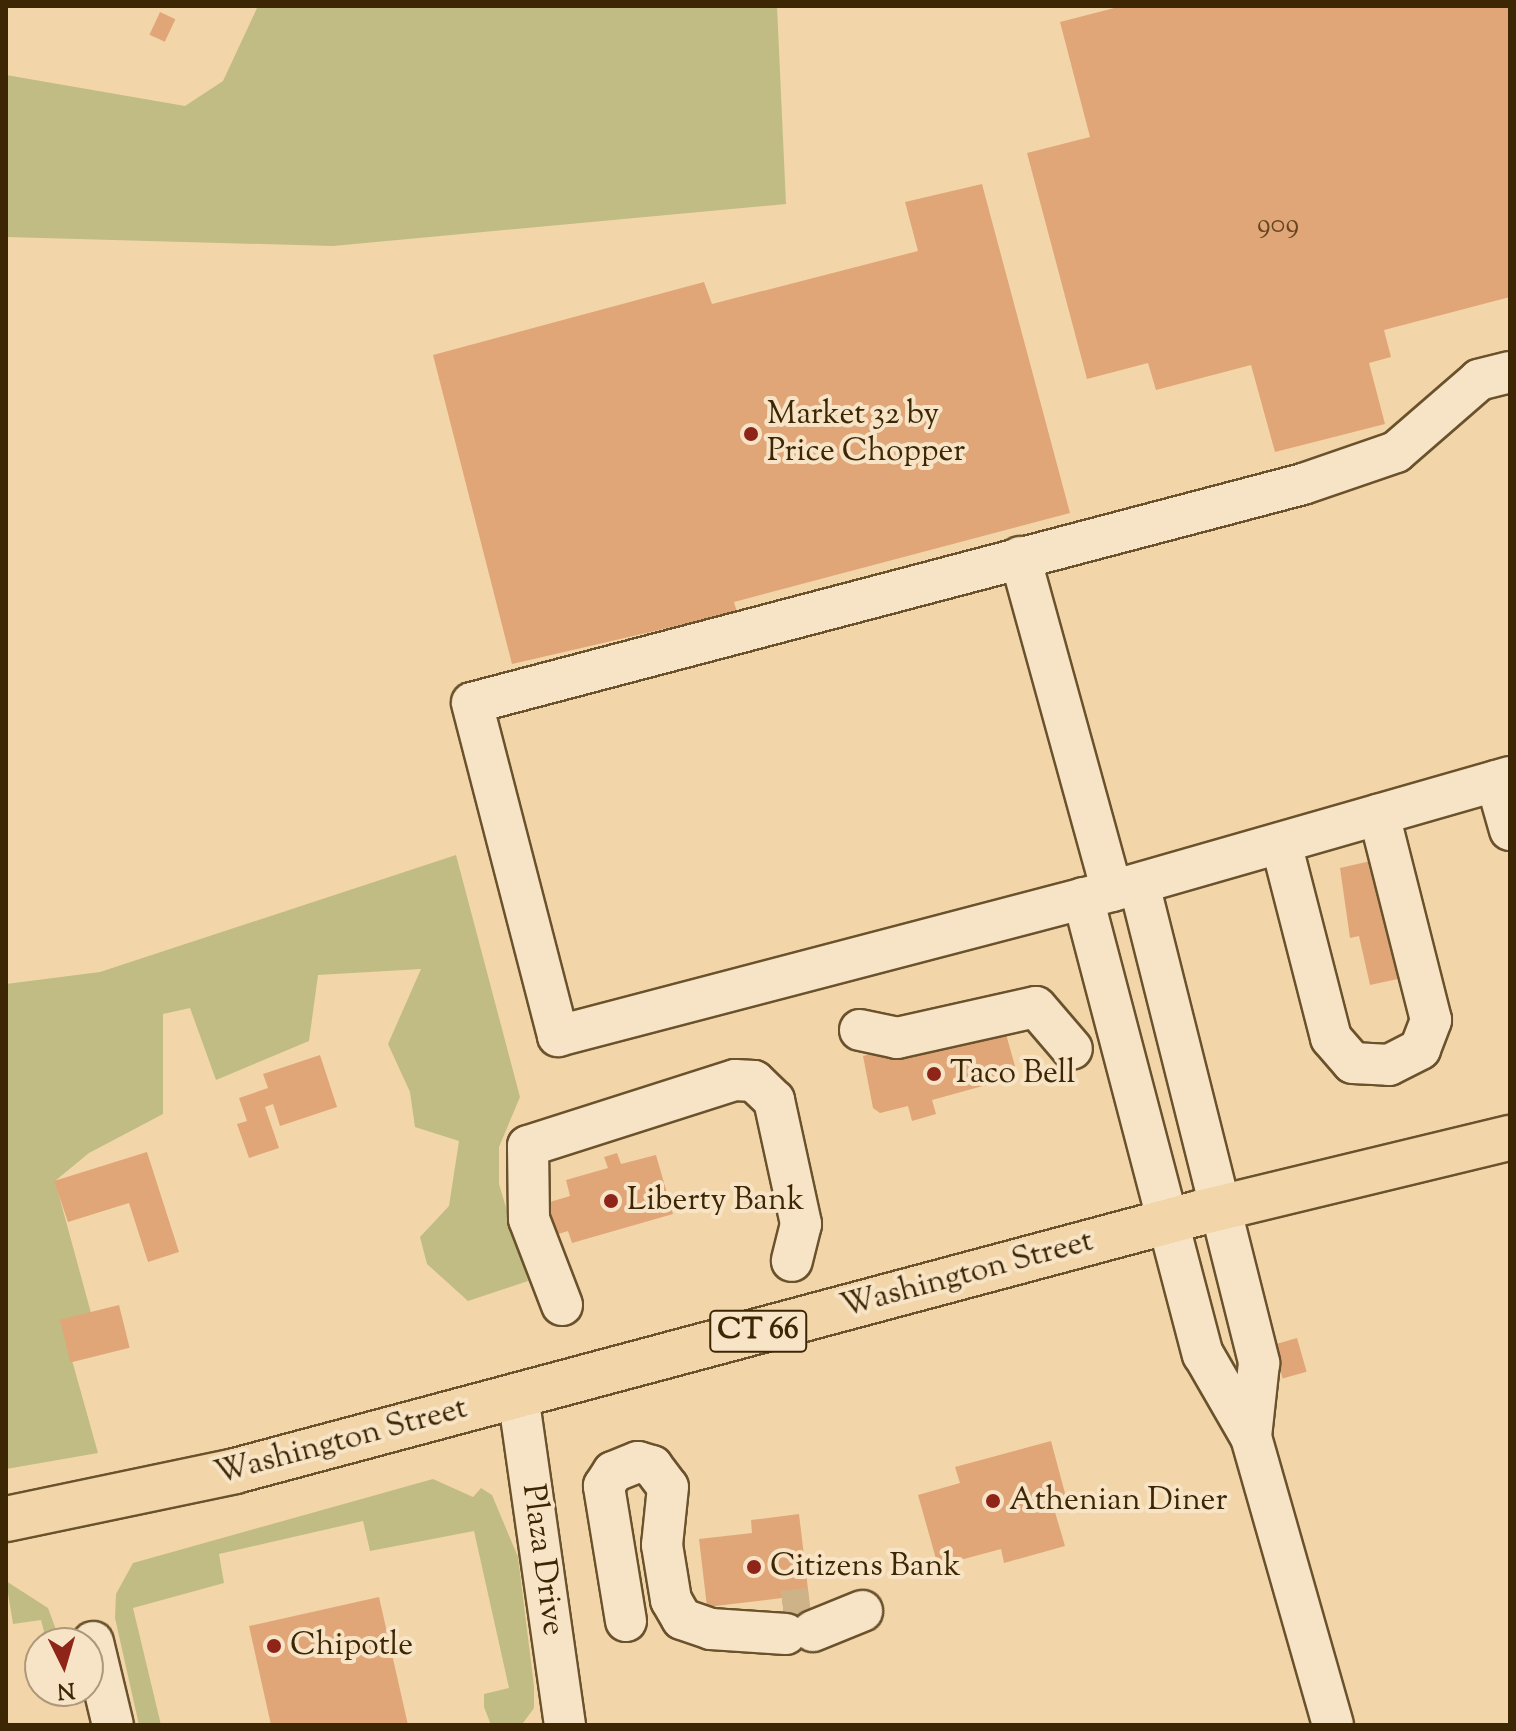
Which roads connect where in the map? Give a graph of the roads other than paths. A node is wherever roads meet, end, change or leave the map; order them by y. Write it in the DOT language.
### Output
graph roads {
  1 [pos="1510,372"];
  2 [pos="1020,557"];
  3 [pos="1503,779"];
  4 [pos="1379,814"];
  5 [pos="1510,830"];
  6 [pos="1281,843"];
  7 [pos="1111,891"];
  8 [pos="860,1030"];
  9 [pos="1072,1049"];
  10 [pos="1510,1138"];
  11 [pos="1224,1207"];
  12 [pos="1168,1221"];
  13 [pos="792,1261"];
  14 [pos="562,1305"];
  15 [pos="518,1395"];
  16 [pos="1251,1437"];
  17 [pos="6,1519"];
  18 [pos="860,1603"];
  19 [pos="626,1621"];
  20 [pos="104,1688"];
  21 [pos="113,1725"];
  22 [pos="565,1725"];
  23 [pos="1333,1725"];
  1 -- 2 [label="street"];
  2 -- 7 [label="street"];
  2 -- 7 [label="street"];
  3 -- 4 [label="street"];
  3 -- 5 [label="street"];
  4 -- 6 [label="street"];
  4 -- 6 [label="street"];
  6 -- 7 [label="street"];
  7 -- 11 [label="street"];
  7 -- 12 [label="street"];
  8 -- 9 [label="street"];
  10 -- 11 [label="highway, Washington Street / CT 66"];
  11 -- 12 [label="highway, Washington Street / CT 66"];
  11 -- 16 [label="street"];
  12 -- 15 [label="highway, Washington Street / CT 66"];
  12 -- 16 [label="street"];
  13 -- 14 [label="street"];
  15 -- 17 [label="highway, Washington Street / CT 66"];
  15 -- 22 [label="street, Plaza Drive"];
  16 -- 23 [label="street"];
  18 -- 19 [label="street"];
  20 -- 21 [label="street"];
}
